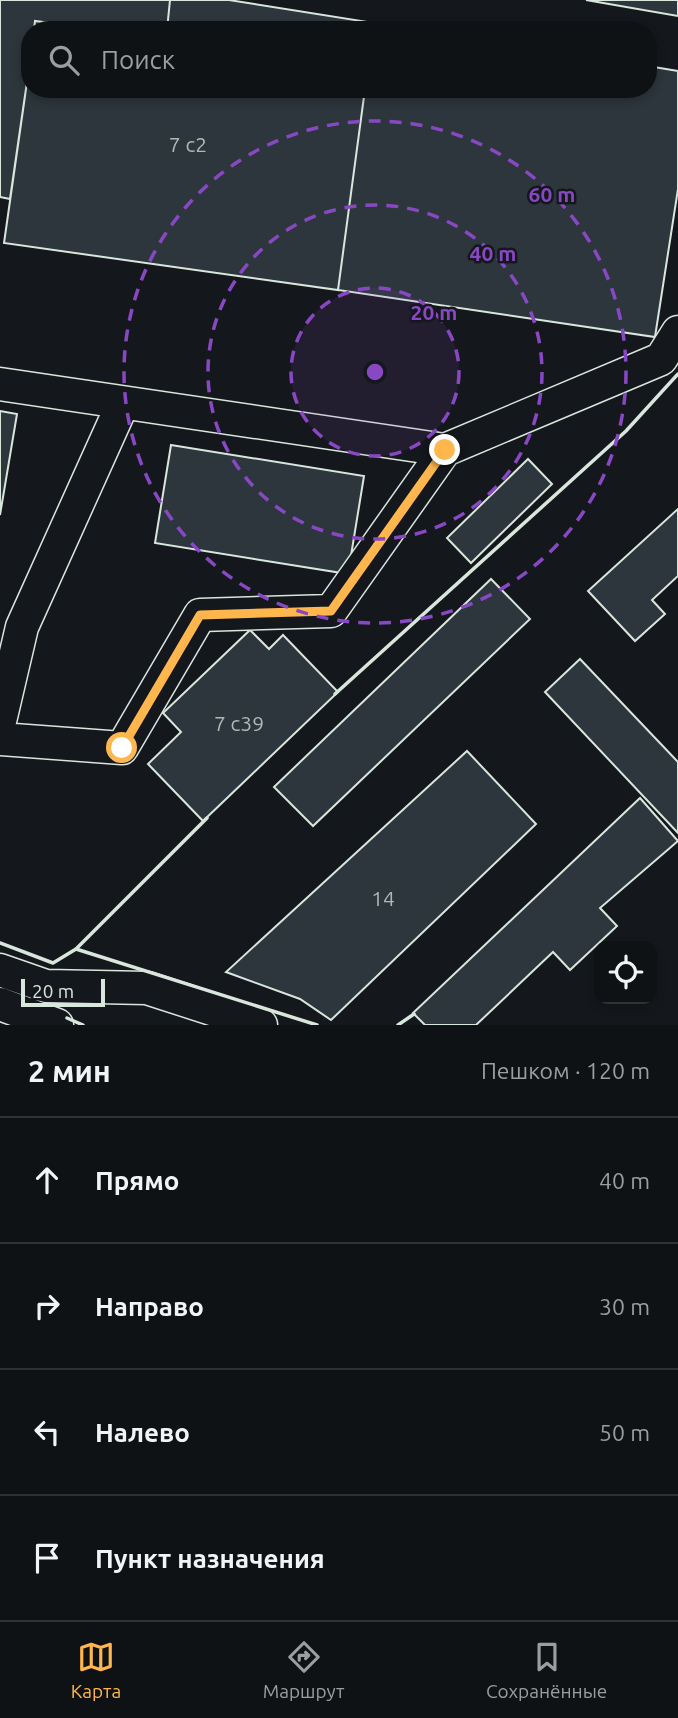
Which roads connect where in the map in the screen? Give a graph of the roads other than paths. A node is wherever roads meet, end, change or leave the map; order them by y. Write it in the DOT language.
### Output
graph roads {
  1 [pos="678,332"];
  2 [pos="0,384"];
  3 [pos="123,403"];
  4 [pos="445,450"];
  5 [pos="0,721"];
  6 [pos="0,739"];
  7 [pos="0,970"];
  8 [pos="0,1003"];
  9 [pos="57,1025"];
  10 [pos="261,1025"];
  1 -- 4 [label="lane"];
  2 -- 3 [label="lane"];
  3 -- 4 [label="lane"];
  3 -- 5 [label="lane"];
  4 -- 6 [label="lane"];
  7 -- 10 [label="lane"];
  8 -- 9 [label="lane"];
}
